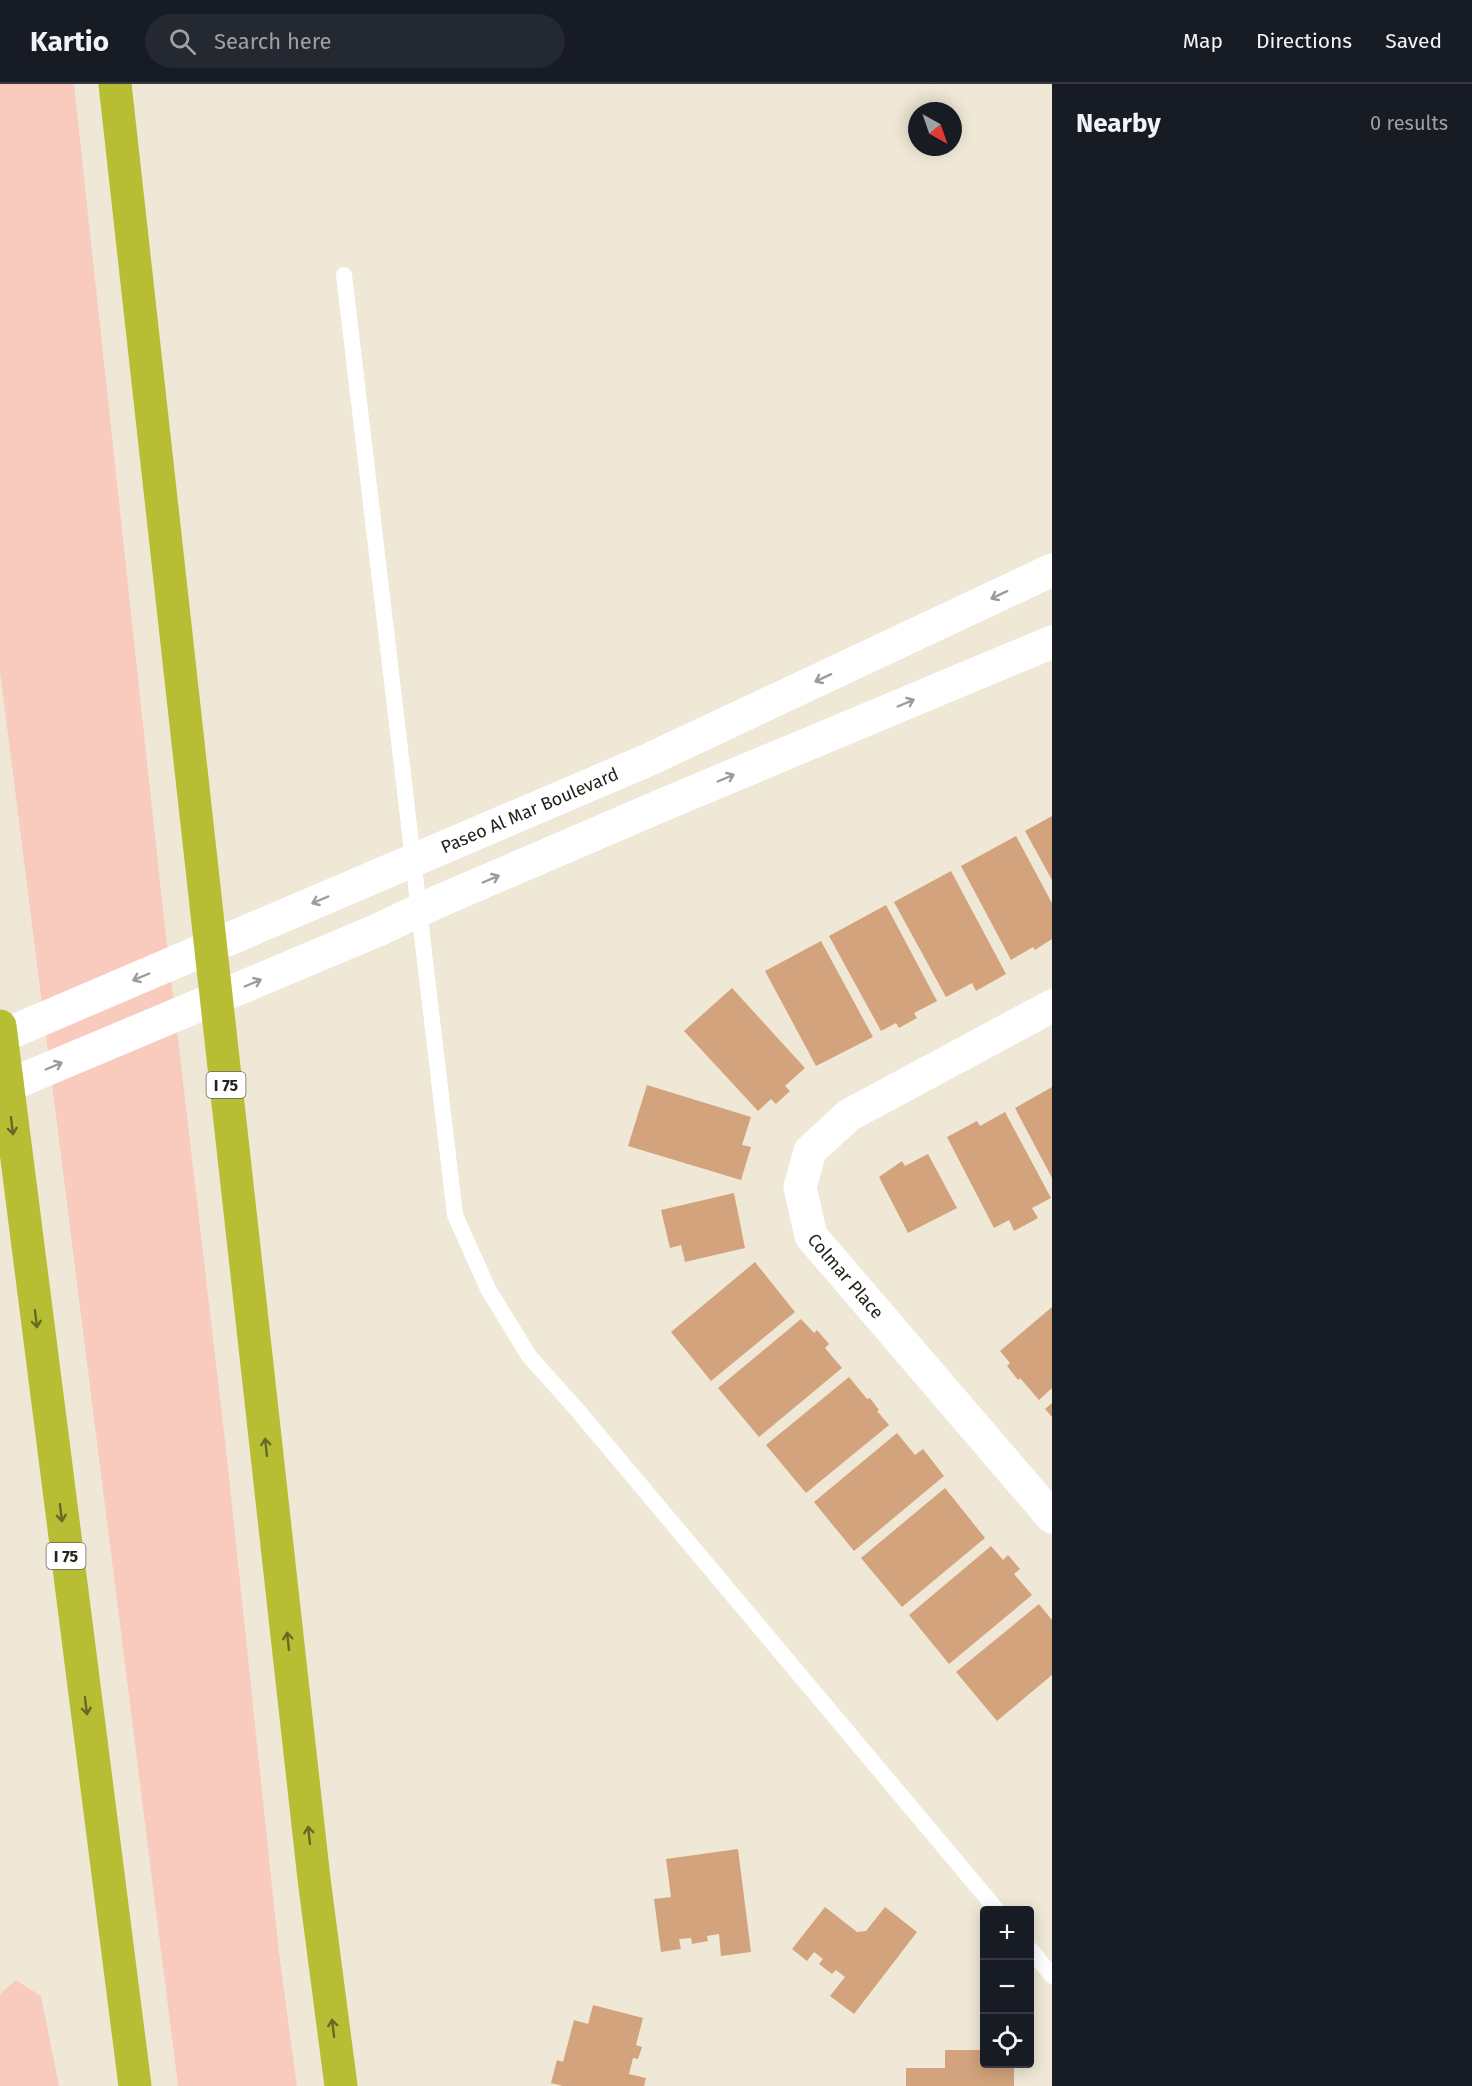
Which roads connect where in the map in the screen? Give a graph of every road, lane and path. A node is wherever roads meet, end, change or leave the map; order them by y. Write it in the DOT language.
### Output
graph roads {
  1 [pos="115,84"];
  2 [pos="344,275"];
  3 [pos="1052,570"];
  4 [pos="1052,642"];
  5 [pos="1052,1006"];
  6 [pos="0,1026"];
  7 [pos="0,1038"];
  8 [pos="0,1089"];
  9 [pos="1052,1517"];
  10 [pos="993,1906"];
  11 [pos="1034,1955"];
  12 [pos="1052,1976"];
  13 [pos="135,2086"];
  14 [pos="341,2086"];
  14 -- 1 [label="highway, I 75, one-way"];
  2 -- 10 [label="lane"];
  3 -- 7 [label="main road, Paseo Al Mar Boulevard, one-way"];
  8 -- 4 [label="main road, one-way"];
  5 -- 9 [label="main road, Colmar Place"];
  6 -- 13 [label="highway, I 75, one-way"];
  11 -- 12 [label="lane"];
}
